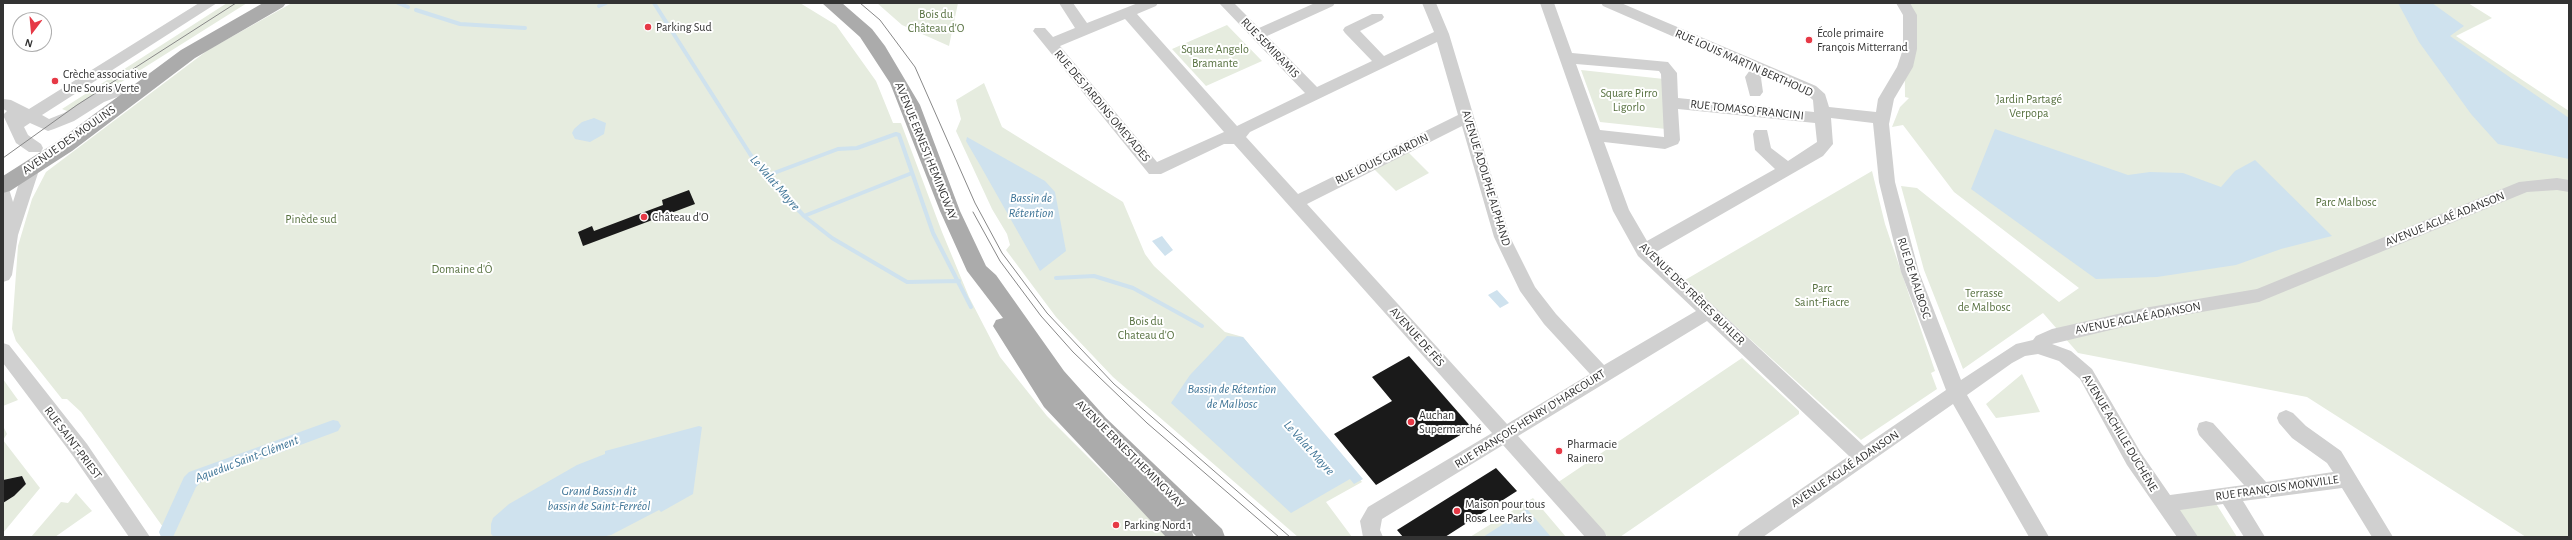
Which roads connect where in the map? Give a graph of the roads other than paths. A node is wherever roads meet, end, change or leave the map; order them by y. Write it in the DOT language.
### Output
graph roads {
  1 [pos="210,3"];
  2 [pos="252,3"];
  3 [pos="277,3"];
  4 [pos="831,3"];
  5 [pos="1066,3"];
  6 [pos="1151,3"];
  7 [pos="1226,3"];
  8 [pos="1328,3"];
  9 [pos="1429,3"];
  10 [pos="1547,3"];
  11 [pos="1608,3"];
  12 [pos="1906,9"];
  13 [pos="1125,11"];
  14 [pos="1377,17"];
  15 [pos="1084,30"];
  16 [pos="1040,32"];
  17 [pos="1442,34"];
  18 [pos="1256,35"];
  19 [pos="1050,44"];
  20 [pos="1567,58"];
  21 [pos="1381,62"];
  22 [pos="1760,68"];
  23 [pos="1756,92"];
  24 [pos="1314,93"];
  25 [pos="5,99"];
  26 [pos="1671,103"];
  27 [pos="31,115"];
  28 [pos="1467,117"];
  29 [pos="1823,118"];
  30 [pos="1882,123"];
  31 [pos="15,125"];
  32 [pos="51,130"];
  33 [pos="1762,134"];
  34 [pos="1235,135"];
  35 [pos="1595,135"];
  36 [pos="22,161"];
  37 [pos="1786,169"];
  38 [pos="3,178"];
  39 [pos="3,186"];
  40 [pos="2569,186"];
  41 [pos="3,193"];
  42 [pos="1296,202"];
  43 [pos="4,210"];
  44 [pos="10,235"];
  45 [pos="1644,251"];
  46 [pos="978,271"];
  47 [pos="3,275"];
  48 [pos="1708,312"];
  49 [pos="2038,347"];
  50 [pos="3,350"];
  51 [pos="1602,375"];
  52 [pos="1957,394"];
  53 [pos="2286,418"];
  54 [pos="2206,429"];
  55 [pos="1503,435"];
  56 [pos="1862,456"];
  57 [pos="2345,479"];
  58 [pos="2262,491"];
  59 [pos="2228,495"];
  60 [pos="2164,504"];
  61 [pos="1755,535"];
  62 [pos="140,537"];
  63 [pos="1182,537"];
  64 [pos="1213,537"];
  65 [pos="1373,537"];
  66 [pos="1597,537"];
  67 [pos="2038,537"];
  68 [pos="2188,537"];
  69 [pos="2255,537"];
  70 [pos="2383,537"];
  1 -- 27 [label="street"];
  2 -- 32 [label="main road, AVENUE DES MOULINS"];
  3 -- 36 [label="main road, AVENUE DES MOULINS"];
  4 -- 46 [label="main road, AVENUE ERNEST HEMINGWAY"];
  5 -- 15 [label="street"];
  6 -- 13 [label="street"];
  7 -- 18 [label="street, RUE SEMIRAMIS"];
  8 -- 18 [label="street"];
  9 -- 17 [label="street, AVENUE ADOLPHE ALPHAND"];
  10 -- 20 [label="street, AVENUE DES FRÈRES BUHLER"];
  11 -- 22 [label="street, RUE LOUIS MARTIN BERTHOUD"];
  12 -- 30 [label="street, RUE DE MALBOSC"];
  13 -- 15 [label="street"];
  13 -- 34 [label="street, AVENUE DE FÈS"];
  14 -- 21 [label="street"];
  15 -- 19 [label="street"];
  16 -- 19 [label="street, RUE DES JARDINS OMEYADES"];
  17 -- 21 [label="street"];
  17 -- 28 [label="street, AVENUE ADOLPHE ALPHAND"];
  18 -- 24 [label="street, RUE SEMIRAMIS"];
  19 -- 34 [label="street, RUE DES JARDINS OMEYADES"];
  20 -- 26 [label="street"];
  20 -- 35 [label="street, AVENUE DES FRÈRES BUHLER"];
  21 -- 24 [label="street"];
  22 -- 23 [label="street"];
  22 -- 29 [label="street, RUE LOUIS MARTIN BERTHOUD"];
  24 -- 34 [label="street"];
  25 -- 27 [label="street"];
  25 -- 31 [label="street"];
  26 -- 29 [label="street, RUE TOMASO FRANCINI"];
  26 -- 35 [label="street"];
  27 -- 31 [label="street"];
  27 -- 32 [label="street"];
  28 -- 42 [label="street, RUE LOUIS GIRARDIN"];
  28 -- 51 [label="street, AVENUE ADOLPHE ALPHAND"];
  29 -- 30 [label="street, RUE TOMASO FRANCINI"];
  29 -- 37 [label="street, RUE LOUIS MARTIN BERTHOUD"];
  30 -- 52 [label="street, RUE DE MALBOSC"];
  31 -- 36 [label="street"];
  32 -- 36 [label="main road"];
  33 -- 37 [label="street"];
  34 -- 42 [label="street, AVENUE DE FÈS"];
  35 -- 45 [label="street, AVENUE DES FRÈRES BUHLER"];
  36 -- 38 [label="main road"];
  36 -- 39 [label="main road, AVENUE DES MOULINS"];
  36 -- 44 [label="street"];
  37 -- 45 [label="street, RUE LOUIS MARTIN BERTHOUD"];
  40 -- 49 [label="street, AVENUE AGLAÉ ADANSON"];
  41 -- 43 [label="street"];
  42 -- 55 [label="street, AVENUE DE FÈS"];
  43 -- 44 [label="street"];
  44 -- 47 [label="street"];
  45 -- 48 [label="street, AVENUE DES FRÈRES BUHLER"];
  46 -- 63 [label="main road, AVENUE ERNEST HEMINGWAY"];
  46 -- 64 [label="main road, AVENUE ERNEST HEMINGWAY"];
  48 -- 51 [label="street, RUE FRANÇOIS HENRY D'HARCOURT"];
  48 -- 56 [label="street, AVENUE DES FRÈRES BUHLER"];
  49 -- 52 [label="street, AVENUE AGLAÉ ADANSON"];
  49 -- 60 [label="street, AVENUE ACHILLE DUCHÈNE"];
  50 -- 62 [label="street, RUE SAINT-PRIEST"];
  51 -- 55 [label="street, RUE FRANÇOIS HENRY D'HARCOURT"];
  52 -- 56 [label="street, AVENUE AGLAÉ ADANSON"];
  52 -- 67 [label="street, RUE DE MALBOSC"];
  53 -- 57 [label="street"];
  54 -- 58 [label="street"];
  55 -- 65 [label="street, RUE FRANÇOIS HENRY D'HARCOURT"];
  55 -- 66 [label="street, AVENUE DE FÈS"];
  56 -- 61 [label="street, AVENUE AGLAÉ ADANSON"];
  57 -- 58 [label="street, RUE FRANÇOIS MONVILLE"];
  57 -- 70 [label="street, RUE FRANÇOIS MONVILLE"];
  58 -- 59 [label="street, RUE FRANÇOIS MONVILLE"];
  59 -- 60 [label="street, RUE FRANÇOIS MONVILLE"];
  59 -- 69 [label="street"];
  60 -- 68 [label="street, AVENUE ACHILLE DUCHÈNE"];
}
